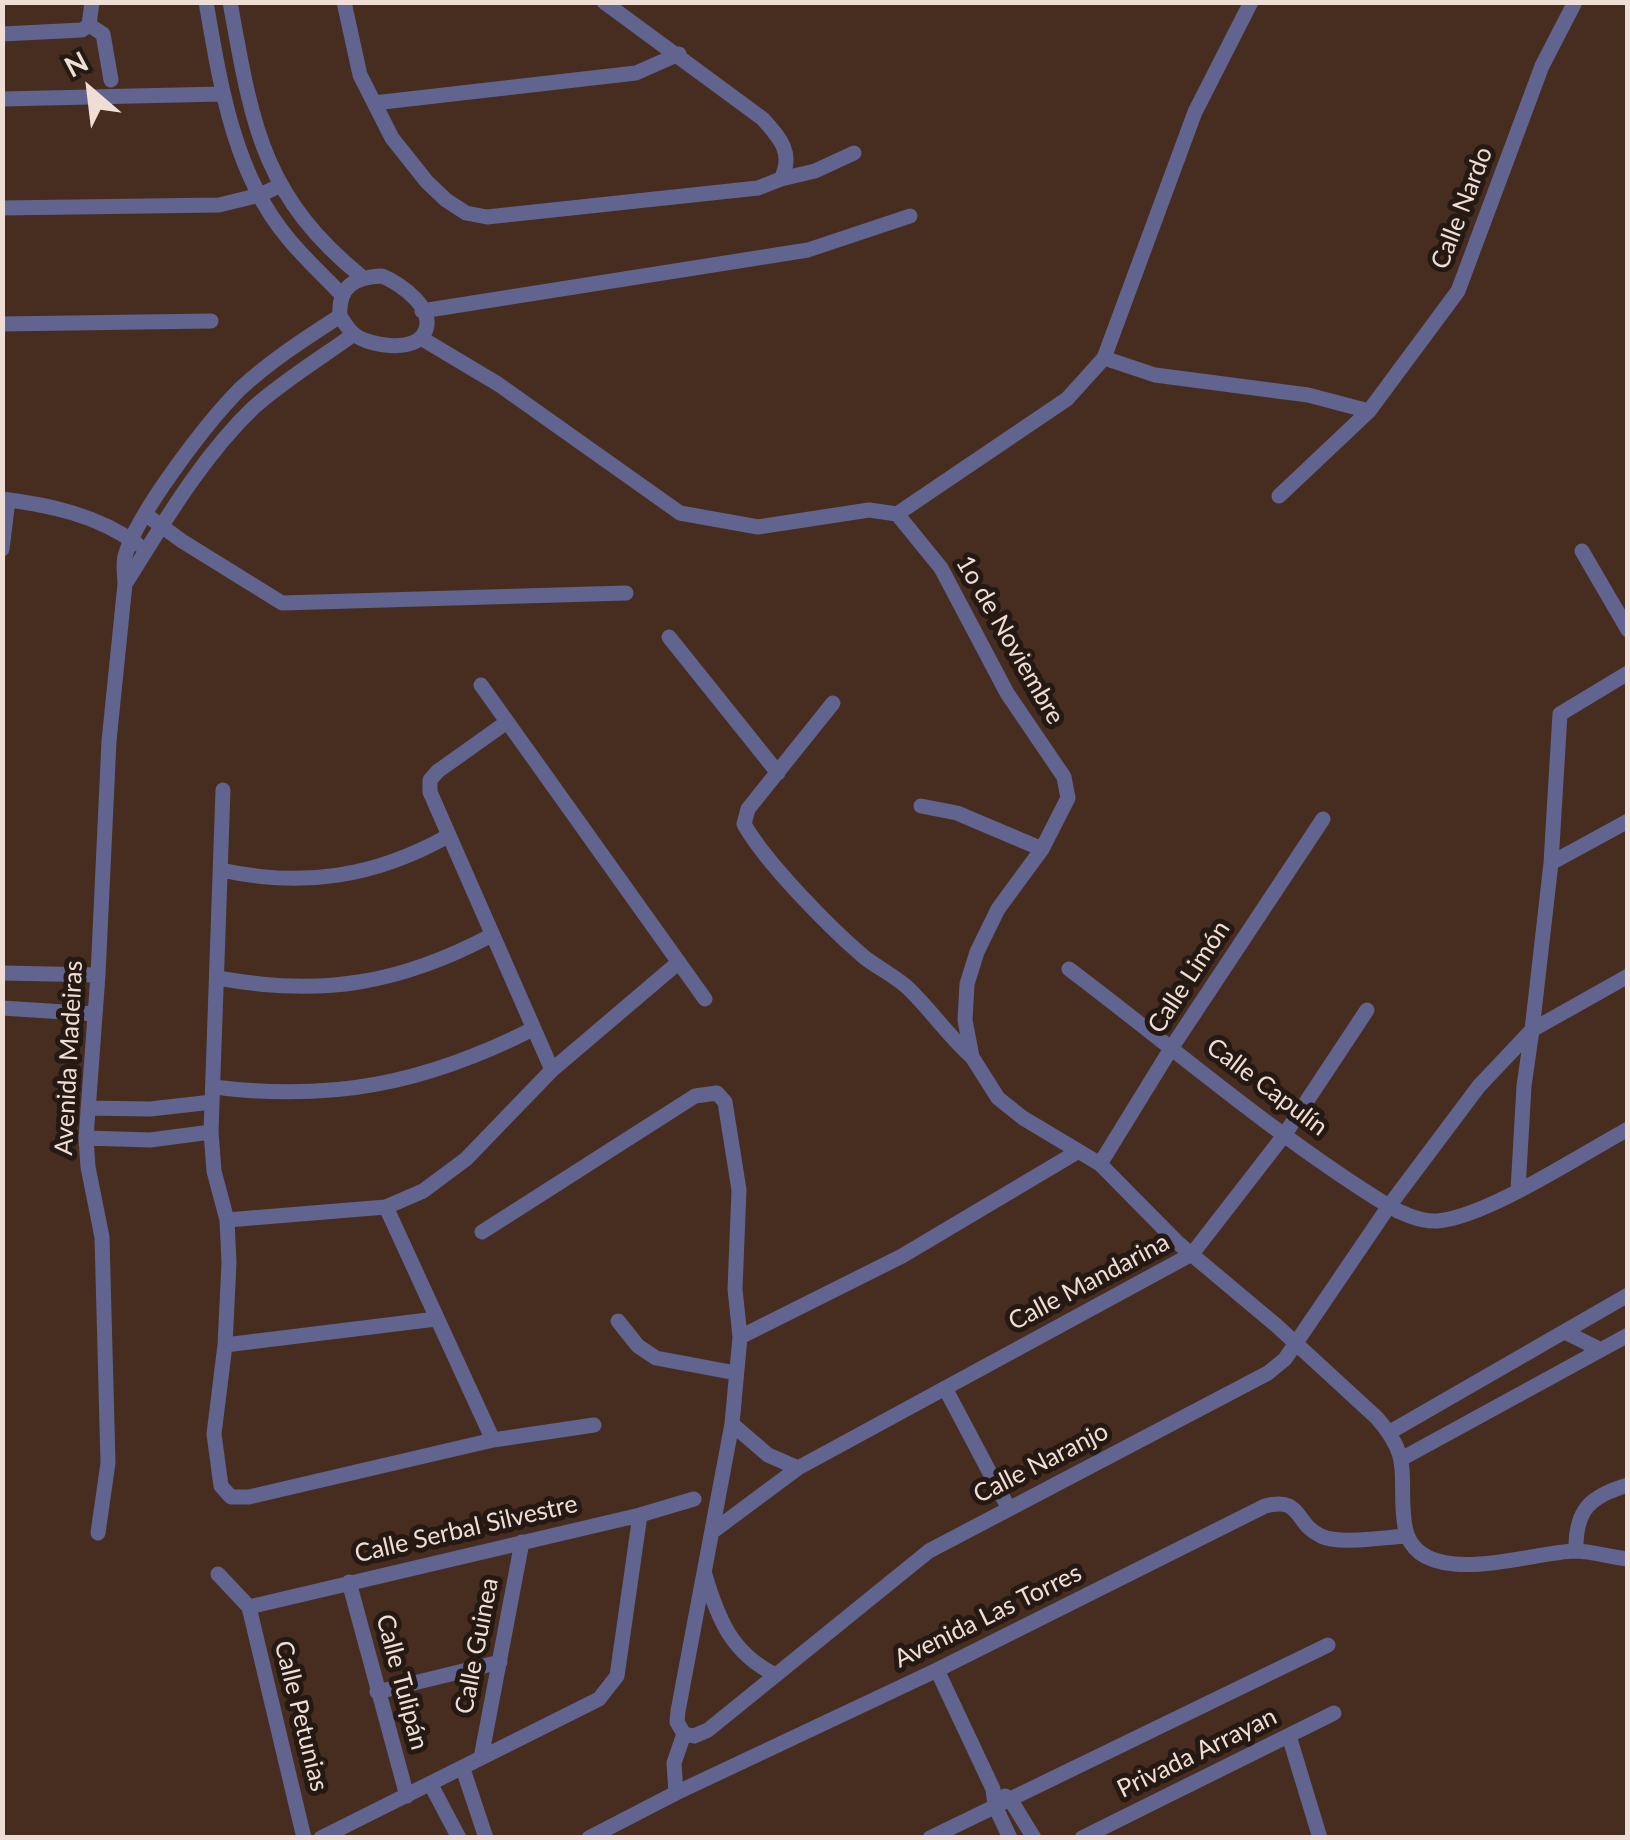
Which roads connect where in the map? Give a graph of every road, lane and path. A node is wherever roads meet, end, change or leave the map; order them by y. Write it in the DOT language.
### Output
graph roads {
  1 [pos="92,2"];
  2 [pos="206,2"];
  3 [pos="230,2"];
  4 [pos="344,2"];
  5 [pos="604,2"];
  6 [pos="1250,2"];
  7 [pos="1575,2"];
  8 [pos="89,25"];
  9 [pos="2,34"];
  10 [pos="679,54"];
  11 [pos="111,80"];
  12 [pos="222,94"];
  13 [pos="2,99"];
  14 [pos="374,103"];
  15 [pos="854,153"];
  16 [pos="780,179"];
  17 [pos="281,185"];
  18 [pos="260,195"];
  19 [pos="2,208"];
  20 [pos="910,216"];
  21 [pos="362,277"];
  22 [pos="341,294"];
  23 [pos="422,311"];
  24 [pos="340,316"];
  25 [pos="211,321"];
  26 [pos="2,324"];
  27 [pos="354,334"];
  28 [pos="422,338"];
  29 [pos="1104,358"];
  30 [pos="241,388"];
  31 [pos="255,407"];
  32 [pos="1369,411"];
  33 [pos="1279,496"];
  34 [pos="6,500"];
  35 [pos="146,514"];
  36 [pos="897,514"];
  37 [pos="161,526"];
  38 [pos="138,544"];
  39 [pos="2,549"];
  40 [pos="1582,551"];
  41 [pos="626,593"];
  42 [pos="1628,630"];
  43 [pos="669,637"];
  44 [pos="1628,673"];
  45 [pos="481,685"];
  46 [pos="832,703"];
  47 [pos="507,722"];
  48 [pos="778,773"];
  49 [pos="223,790"];
  50 [pos="921,806"];
  51 [pos="1323,819"];
  52 [pos="1628,821"];
  53 [pos="448,836"];
  54 [pos="1042,849"];
  55 [pos="1551,863"];
  56 [pos="221,870"];
  57 [pos="492,935"];
  58 [pos="678,962"];
  59 [pos="1069,969"];
  60 [pos="2,973"];
  61 [pos="98,975"];
  62 [pos="1628,976"];
  63 [pos="218,978"];
  64 [pos="705,999"];
  65 [pos="2,1008"];
  66 [pos="1367,1010"];
  67 [pos="95,1014"];
  68 [pos="533,1030"];
  69 [pos="1528,1034"];
  70 [pos="1172,1047"];
  71 [pos="972,1057"];
  72 [pos="552,1070"];
  73 [pos="213,1095"];
  74 [pos="88,1108"];
  75 [pos="1628,1129"];
  76 [pos="211,1132"];
  77 [pos="1285,1134"];
  78 [pos="86,1138"];
  79 [pos="1077,1152"];
  80 [pos="1100,1164"];
  81 [pos="1518,1190"];
  82 [pos="1390,1206"];
  83 [pos="386,1208"];
  84 [pos="227,1220"];
  85 [pos="482,1232"];
  86 [pos="1192,1254"];
  87 [pos="1628,1296"];
  88 [pos="436,1318"];
  89 [pos="618,1322"];
  90 [pos="1565,1332"];
  91 [pos="1628,1336"];
  92 [pos="740,1337"];
  93 [pos="1298,1344"];
  94 [pos="225,1345"];
  95 [pos="1601,1350"];
  96 [pos="736,1373"];
  97 [pos="945,1388"];
  98 [pos="732,1424"];
  99 [pos="594,1425"];
  100 [pos="1390,1432"];
  101 [pos="493,1440"];
  102 [pos="1403,1458"];
  103 [pos="798,1468"];
  104 [pos="1628,1486"];
  105 [pos="694,1499"];
  106 [pos="1008,1507"];
  107 [pos="640,1515"];
  108 [pos="712,1532"];
  109 [pos="98,1534"];
  110 [pos="1407,1536"];
  111 [pos="522,1542"];
  112 [pos="1576,1551"];
  113 [pos="1628,1559"];
  114 [pos="704,1571"];
  115 [pos="218,1574"];
  116 [pos="349,1582"];
  117 [pos="249,1607"];
  118 [pos="1328,1645"];
  119 [pos="500,1662"];
  120 [pos="937,1670"];
  121 [pos="776,1674"];
  122 [pos="377,1692"];
  123 [pos="1334,1714"];
  124 [pos="684,1734"];
  125 [pos="1289,1736"];
  126 [pos="482,1758"];
  127 [pos="463,1769"];
  128 [pos="431,1784"];
  129 [pos="676,1793"];
  130 [pos="407,1796"];
  131 [pos="1000,1798"];
  132 [pos="304,1838"];
  133 [pos="321,1838"];
  134 [pos="459,1838"];
  135 [pos="486,1838"];
  136 [pos="589,1838"];
  137 [pos="930,1838"];
  138 [pos="1010,1838"];
  139 [pos="1034,1838"];
  140 [pos="1082,1838"];
  141 [pos="1320,1838"];
  1 -- 8 [label="street"];
  2 -- 12 [label="street"];
  3 -- 17 [label="street"];
  4 -- 14 [label="street"];
  5 -- 10 [label="street"];
  6 -- 29 [label="street"];
  7 -- 32 [label="street, Calle Nardo"];
  8 -- 9 [label="street"];
  8 -- 11 [label="street"];
  10 -- 14 [label="street"];
  10 -- 16 [label="street"];
  12 -- 13 [label="street"];
  12 -- 18 [label="street"];
  14 -- 16 [label="street"];
  15 -- 16 [label="street"];
  17 -- 18 [label="street"];
  17 -- 21 [label="street"];
  18 -- 19 [label="street"];
  18 -- 22 [label="street"];
  20 -- 23 [label="street"];
  21 -- 22 [label="street"];
  21 -- 23 [label="street"];
  22 -- 24 [label="street"];
  23 -- 28 [label="street"];
  24 -- 27 [label="street"];
  24 -- 30 [label="street, Avenida Madeiras"];
  25 -- 26 [label="street"];
  27 -- 28 [label="street"];
  27 -- 31 [label="street, Avenida Madeiras"];
  28 -- 36 [label="street"];
  29 -- 32 [label="street"];
  29 -- 36 [label="street"];
  30 -- 31 [label="street"];
  30 -- 35 [label="street, Avenida Madeiras"];
  31 -- 37 [label="street, Avenida Madeiras"];
  32 -- 33 [label="street, Calle Nardo"];
  34 -- 38 [label="street"];
  34 -- 39 [label="street"];
  35 -- 37 [label="street"];
  35 -- 38 [label="street, Avenida Madeiras"];
  36 -- 54 [label="street, 1o de Noviembre"];
  37 -- 38 [label="street, Avenida Madeiras"];
  37 -- 41 [label="street"];
  38 -- 61 [label="street, Avenida Madeiras"];
  40 -- 42 [label="street"];
  43 -- 48 [label="street"];
  44 -- 55 [label="street"];
  45 -- 47 [label="street"];
  46 -- 48 [label="street"];
  47 -- 53 [label="street"];
  47 -- 58 [label="street"];
  48 -- 71 [label="street"];
  49 -- 56 [label="street"];
  50 -- 54 [label="street"];
  51 -- 70 [label="street, Calle Limón"];
  52 -- 55 [label="street"];
  53 -- 56 [label="street"];
  53 -- 57 [label="street"];
  54 -- 71 [label="street, 1o de Noviembre"];
  55 -- 69 [label="street"];
  56 -- 63 [label="street"];
  57 -- 63 [label="street"];
  57 -- 68 [label="street"];
  58 -- 64 [label="street"];
  58 -- 72 [label="street"];
  59 -- 70 [label="street, Calle Capulín"];
  60 -- 61 [label="street"];
  61 -- 67 [label="street, Avenida Madeiras"];
  62 -- 69 [label="street, Calle Naranjo"];
  63 -- 73 [label="street"];
  65 -- 67 [label="street"];
  66 -- 77 [label="street, Calle Mandarina"];
  67 -- 74 [label="street, Avenida Madeiras"];
  68 -- 72 [label="street"];
  68 -- 73 [label="street"];
  69 -- 81 [label="street"];
  69 -- 82 [label="street, Calle Naranjo"];
  70 -- 77 [label="street, Calle Capulín"];
  70 -- 80 [label="street, Calle Limón"];
  71 -- 79 [label="street, 1o de Noviembre"];
  72 -- 83 [label="street"];
  73 -- 74 [label="street"];
  73 -- 76 [label="street"];
  74 -- 78 [label="street, Avenida Madeiras"];
  75 -- 81 [label="street"];
  76 -- 78 [label="street"];
  76 -- 84 [label="street"];
  77 -- 82 [label="street, Calle Capulín"];
  77 -- 86 [label="street, Calle Mandarina"];
  78 -- 109 [label="street, Avenida Madeiras"];
  79 -- 80 [label="street, 1o de Noviembre"];
  79 -- 92 [label="street"];
  80 -- 86 [label="street, 1o de Noviembre"];
  81 -- 82 [label="street"];
  82 -- 93 [label="street, Calle Naranjo"];
  83 -- 84 [label="street"];
  83 -- 88 [label="street"];
  84 -- 94 [label="street"];
  85 -- 92 [label="street"];
  86 -- 93 [label="street, 1o de Noviembre"];
  86 -- 97 [label="street, Calle Mandarina"];
  87 -- 90 [label="street"];
  88 -- 94 [label="street"];
  88 -- 101 [label="street"];
  89 -- 96 [label="street"];
  90 -- 95 [label="street"];
  90 -- 100 [label="street"];
  91 -- 95 [label="street"];
  92 -- 96 [label="street"];
  93 -- 100 [label="street, 1o de Noviembre"];
  93 -- 106 [label="street, Calle Naranjo"];
  94 -- 101 [label="street"];
  95 -- 102 [label="street"];
  96 -- 98 [label="street"];
  97 -- 103 [label="street, Calle Mandarina"];
  97 -- 106 [label="street"];
  98 -- 103 [label="street"];
  98 -- 108 [label="street"];
  99 -- 101 [label="street"];
  100 -- 102 [label="street, 1o de Noviembre"];
  102 -- 110 [label="street, 1o de Noviembre"];
  103 -- 108 [label="street, Calle Mandarina"];
  104 -- 112 [label="street"];
  105 -- 107 [label="street, Calle Serbal Silvestre"];
  106 -- 121 [label="street, Calle Naranjo"];
  107 -- 111 [label="street, Calle Serbal Silvestre"];
  107 -- 126 [label="street"];
  108 -- 114 [label="street"];
  110 -- 112 [label="street"];
  110 -- 120 [label="street, Avenida Las Torres"];
  111 -- 116 [label="street, Calle Serbal Silvestre"];
  111 -- 119 [label="street, Calle Guinea"];
  112 -- 113 [label="street"];
  114 -- 121 [label="street"];
  114 -- 124 [label="street"];
  115 -- 117 [label="street"];
  116 -- 117 [label="street, Calle Serbal Silvestre"];
  116 -- 122 [label="street, Calle Tulipán"];
  117 -- 132 [label="street, Calle Petunias"];
  118 -- 131 [label="street"];
  119 -- 122 [label="street"];
  119 -- 126 [label="street, Calle Guinea"];
  120 -- 129 [label="street, Avenida Las Torres"];
  120 -- 131 [label="street"];
  121 -- 124 [label="street, Calle Naranjo"];
  122 -- 130 [label="street, Calle Tulipán"];
  123 -- 125 [label="street, Privada Arrayan"];
  124 -- 129 [label="street"];
  125 -- 140 [label="street, Privada Arrayan"];
  125 -- 141 [label="street"];
  126 -- 127 [label="street"];
  127 -- 128 [label="street"];
  127 -- 135 [label="street"];
  128 -- 130 [label="street"];
  128 -- 134 [label="street"];
  129 -- 136 [label="street, Avenida Las Torres"];
  130 -- 133 [label="street"];
  131 -- 137 [label="street"];
  131 -- 138 [label="street"];
  131 -- 139 [label="street"];
}
